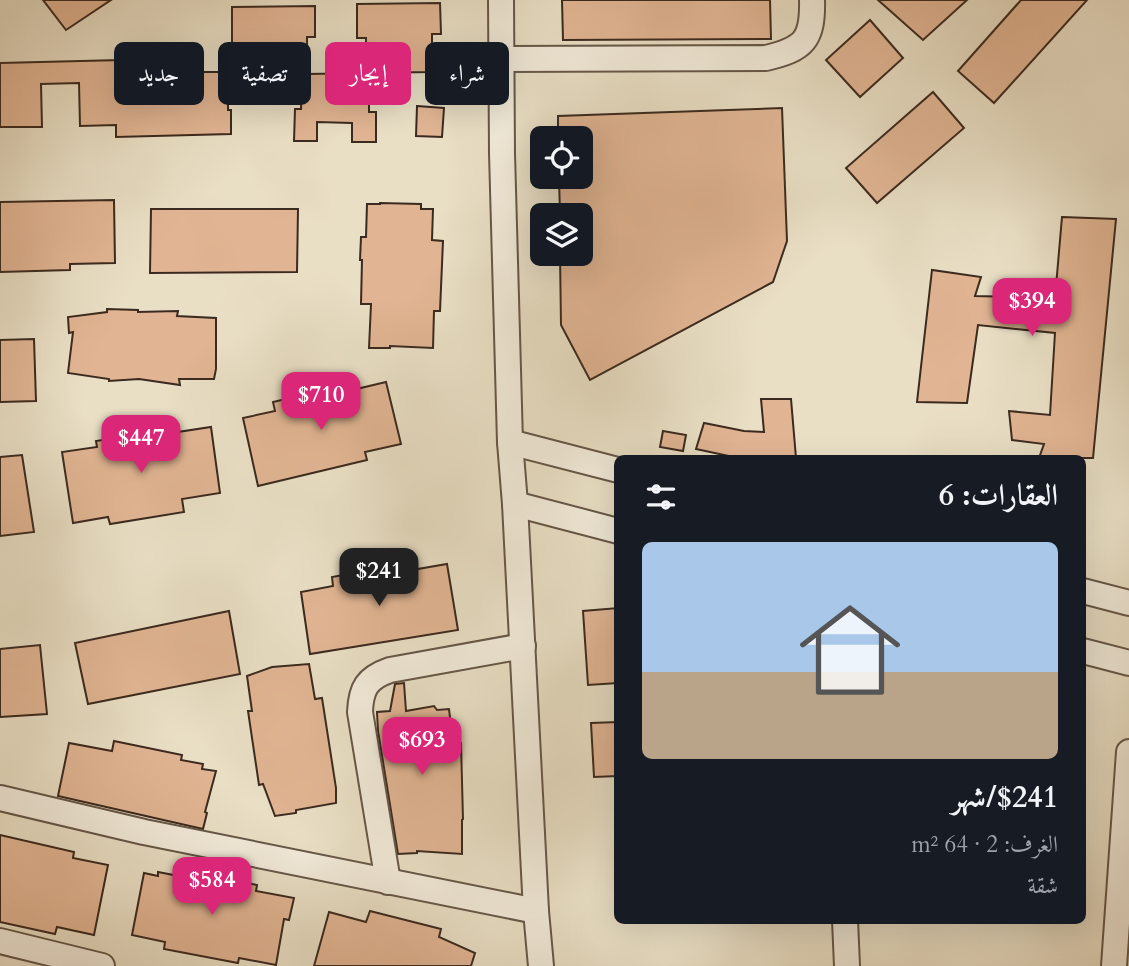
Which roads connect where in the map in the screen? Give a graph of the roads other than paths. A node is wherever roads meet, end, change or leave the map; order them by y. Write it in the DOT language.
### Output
graph roads {
  1 [pos="501,0"];
  2 [pos="812,0"];
  3 [pos="501,42"];
  4 [pos="509,59"];
  5 [pos="502,105"];
  6 [pos="510,442"];
  7 [pos="614,469"];
  8 [pos="515,504"];
  9 [pos="614,530"];
  10 [pos="1086,592"];
  11 [pos="1129,603"];
  12 [pos="523,646"];
  13 [pos="1086,652"];
  14 [pos="1129,663"];
  15 [pos="1129,752"];
  16 [pos="0,798"];
  17 [pos="388,882"];
  18 [pos="536,911"];
  19 [pos="845,924"];
  20 [pos="0,941"];
  21 [pos="102,966"];
  22 [pos="541,966"];
  23 [pos="847,966"];
  24 [pos="1114,966"];
  1 -- 3 [label="street"];
  2 -- 4 [label="street"];
  5 -- 6 [label="street"];
  6 -- 7 [label="street"];
  6 -- 8 [label="street"];
  8 -- 9 [label="street"];
  8 -- 12 [label="street"];
  10 -- 11 [label="street"];
  12 -- 17 [label="street"];
  12 -- 18 [label="street"];
  13 -- 14 [label="street"];
  15 -- 24 [label="street"];
  16 -- 17 [label="street"];
  17 -- 18 [label="street"];
  18 -- 22 [label="street"];
  19 -- 23 [label="street"];
  20 -- 21 [label="street"];
}
